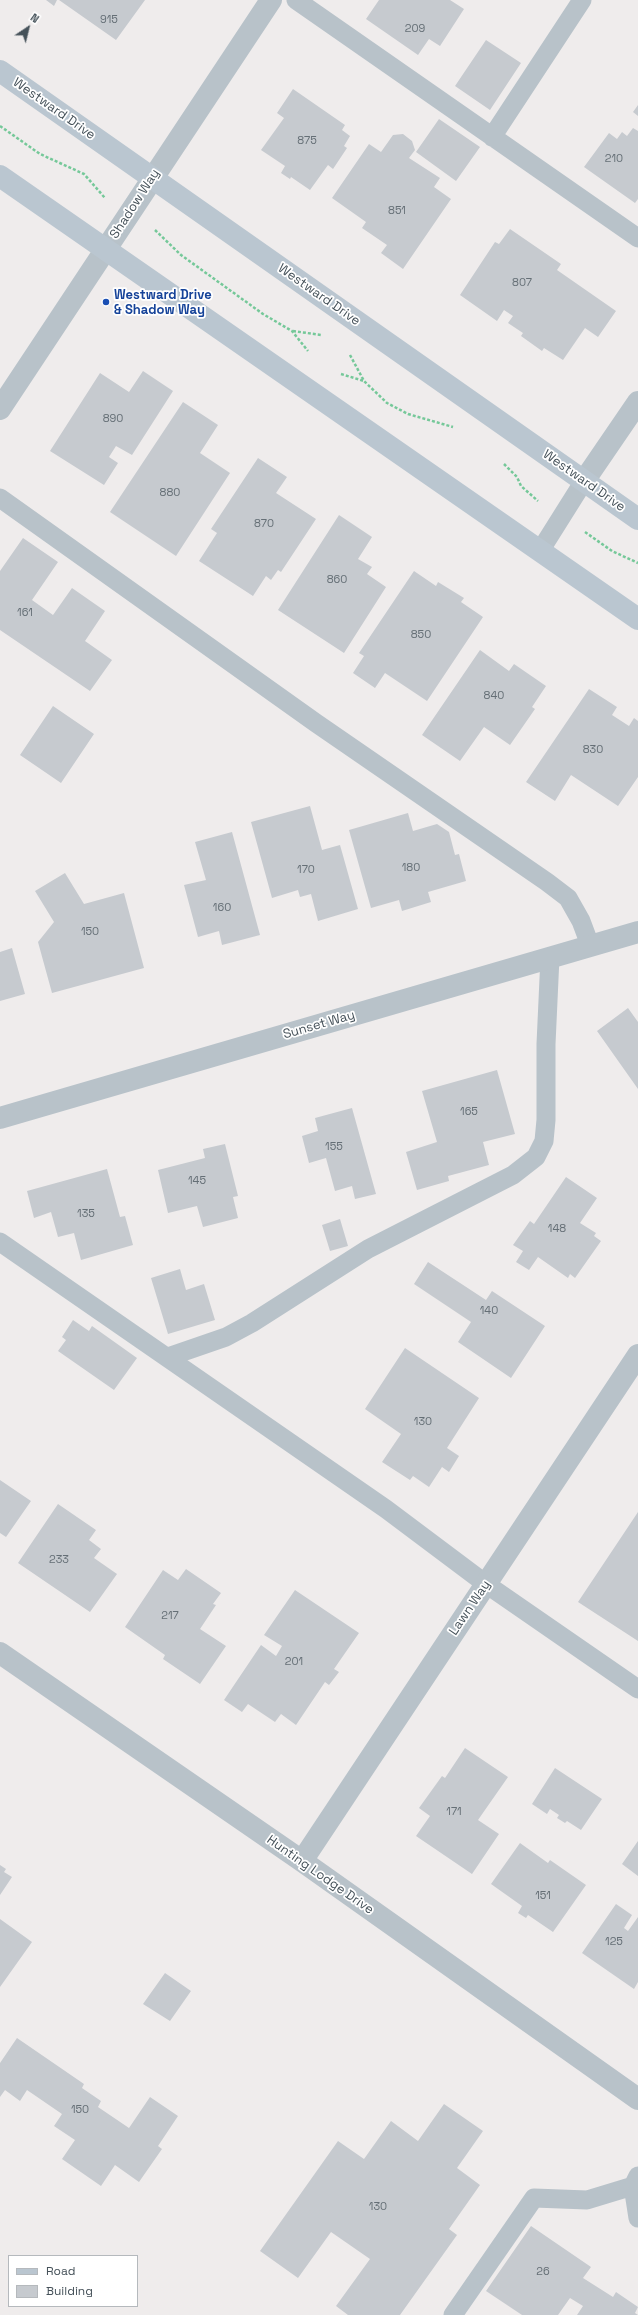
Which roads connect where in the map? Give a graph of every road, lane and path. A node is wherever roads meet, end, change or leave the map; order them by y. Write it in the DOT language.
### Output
graph roads {
  1 [pos="271,0"];
  2 [pos="296,0"];
  3 [pos="582,0"];
  4 [pos="0,71"];
  5 [pos="0,126"];
  6 [pos="492,137"];
  7 [pos="0,176"];
  8 [pos="152,177"];
  9 [pos="105,198"];
  10 [pos="151,228"];
  11 [pos="638,238"];
  12 [pos="104,250"];
  13 [pos="292,331"];
  14 [pos="323,335"];
  15 [pos="347,352"];
  16 [pos="310,354"];
  17 [pos="337,373"];
  18 [pos="364,381"];
  19 [pos="638,402"];
  20 [pos="0,409"];
  21 [pos="459,430"];
  22 [pos="503,463"];
  23 [pos="584,481"];
  24 [pos="0,498"];
  25 [pos="540,504"];
  26 [pos="638,519"];
  27 [pos="580,529"];
  28 [pos="540,551"];
  29 [pos="638,563"];
  30 [pos="638,619"];
  31 [pos="638,932"];
  32 [pos="590,945"];
  33 [pos="550,957"];
  34 [pos="0,1118"];
  35 [pos="0,1242"];
  36 [pos="638,1355"];
  37 [pos="168,1356"];
  38 [pos="486,1584"];
  39 [pos="0,1653"];
  40 [pos="638,1689"];
  41 [pos="302,1862"];
  42 [pos="638,2099"];
  43 [pos="636,2181"];
  44 [pos="638,2218"];
  45 [pos="453,2315"];
  1 -- 8 [label="street, Shadow Way"];
  2 -- 6 [label="lane"];
  3 -- 6 [label="lane"];
  4 -- 8 [label="street, Westward Drive"];
  5 -- 9 [label="path"];
  6 -- 11 [label="lane"];
  7 -- 12 [label="street"];
  8 -- 12 [label="street, Shadow Way"];
  8 -- 23 [label="street, Westward Drive"];
  10 -- 13 [label="path"];
  12 -- 20 [label="street, Shadow Way"];
  12 -- 28 [label="street"];
  13 -- 14 [label="path"];
  13 -- 16 [label="path"];
  15 -- 18 [label="path"];
  17 -- 18 [label="path"];
  18 -- 21 [label="path"];
  19 -- 23 [label="street"];
  22 -- 25 [label="path"];
  23 -- 26 [label="street, Westward Drive"];
  23 -- 28 [label="lane"];
  24 -- 32 [label="lane"];
  27 -- 29 [label="path"];
  28 -- 30 [label="street"];
  31 -- 32 [label="street, Sunset Way"];
  32 -- 33 [label="street, Sunset Way"];
  33 -- 34 [label="street, Sunset Way"];
  33 -- 37 [label="lane"];
  35 -- 37 [label="lane"];
  36 -- 38 [label="street, Lawn Way"];
  37 -- 38 [label="lane"];
  38 -- 40 [label="lane"];
  38 -- 41 [label="street, Lawn Way"];
  39 -- 41 [label="street, Hunting Lodge Drive"];
  41 -- 42 [label="street, Hunting Lodge Drive"];
  43 -- 44 [label="lane"];
  43 -- 45 [label="lane"];
}
